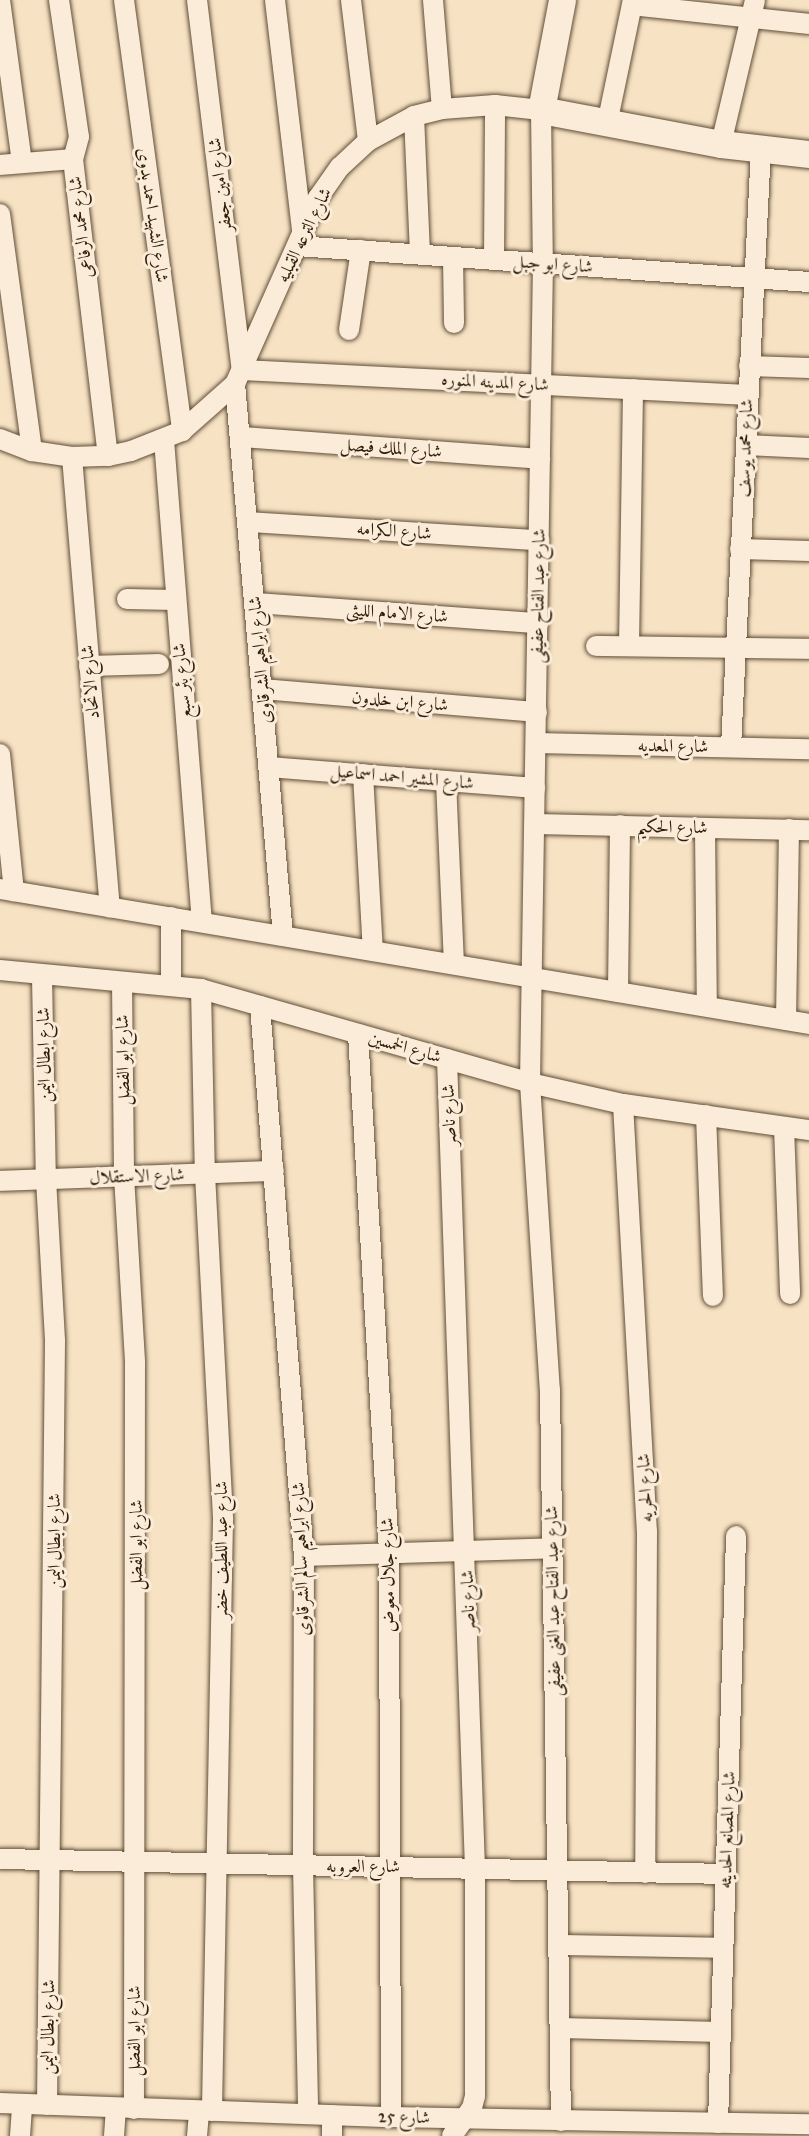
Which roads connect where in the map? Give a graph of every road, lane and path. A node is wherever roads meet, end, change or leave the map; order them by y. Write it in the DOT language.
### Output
graph roads {
  1 [pos="0,0"];
  2 [pos="59,0"];
  3 [pos="124,0"];
  4 [pos="197,0"];
  5 [pos="275,0"];
  6 [pos="351,0"];
  7 [pos="433,0"];
  8 [pos="562,0"];
  9 [pos="632,2"];
  10 [pos="753,9"];
  11 [pos="809,24"];
  12 [pos="495,105"];
  13 [pos="442,109"];
  14 [pos="541,110"];
  15 [pos="414,116"];
  16 [pos="607,124"];
  17 [pos="368,141"];
  18 [pos="721,144"];
  19 [pos="761,149"];
  20 [pos="809,154"];
  21 [pos="73,159"];
  22 [pos="22,164"];
  23 [pos="0,165"];
  24 [pos="0,213"];
  25 [pos="300,239"];
  26 [pos="361,250"];
  27 [pos="420,254"];
  28 [pos="453,257"];
  29 [pos="494,259"];
  30 [pos="543,263"];
  31 [pos="753,278"];
  32 [pos="809,282"];
  33 [pos="454,323"];
  34 [pos="349,330"];
  35 [pos="749,366"];
  36 [pos="809,368"];
  37 [pos="239,377"];
  38 [pos="542,384"];
  39 [pos="633,389"];
  40 [pos="747,395"];
  41 [pos="182,431"];
  42 [pos="242,436"];
  43 [pos="0,439"];
  44 [pos="164,440"];
  45 [pos="746,445"];
  46 [pos="809,448"];
  47 [pos="32,451"];
  48 [pos="108,456"];
  49 [pos="72,457"];
  50 [pos="540,459"];
  51 [pos="249,522"];
  52 [pos="539,540"];
  53 [pos="740,549"];
  54 [pos="809,551"];
  55 [pos="128,599"];
  56 [pos="176,600"];
  57 [pos="256,603"];
  58 [pos="538,623"];
  59 [pos="596,646"];
  60 [pos="629,646"];
  61 [pos="735,648"];
  62 [pos="809,649"];
  63 [pos="159,664"];
  64 [pos="89,666"];
  65 [pos="263,689"];
  66 [pos="537,712"];
  67 [pos="536,743"];
  68 [pos="731,747"];
  69 [pos="809,749"];
  70 [pos="0,754"];
  71 [pos="269,767"];
  72 [pos="363,774"];
  73 [pos="446,781"];
  74 [pos="535,788"];
  75 [pos="535,824"];
  76 [pos="620,825"];
  77 [pos="705,828"];
  78 [pos="789,829"];
  79 [pos="809,830"];
  80 [pos="7,890"];
  81 [pos="110,907"];
  82 [pos="171,917"];
  83 [pos="202,922"];
  84 [pos="283,936"];
  85 [pos="373,951"];
  86 [pos="454,964"];
  87 [pos="0,970"];
  88 [pos="42,977"];
  89 [pos="533,977"];
  90 [pos="122,982"];
  91 [pos="171,986"];
  92 [pos="201,989"];
  93 [pos="618,992"];
  94 [pos="260,1006"];
  95 [pos="707,1006"];
  96 [pos="786,1020"];
  97 [pos="809,1024"];
  98 [pos="358,1034"];
  99 [pos="447,1059"];
  100 [pos="530,1083"];
  101 [pos="623,1104"];
  102 [pos="706,1115"];
  103 [pos="784,1127"];
  104 [pos="809,1131"];
  105 [pos="274,1171"];
  106 [pos="205,1173"];
  107 [pos="124,1176"];
  108 [pos="46,1179"];
  109 [pos="0,1180"];
  110 [pos="790,1294"];
  111 [pos="713,1296"];
  112 [pos="736,1536"];
  113 [pos="552,1548"];
  114 [pos="466,1550"];
  115 [pos="389,1551"];
  116 [pos="304,1556"];
  117 [pos="0,1859"];
  118 [pos="51,1860"];
  119 [pos="135,1860"];
  120 [pos="216,1861"];
  121 [pos="303,1866"];
  122 [pos="387,1866"];
  123 [pos="475,1867"];
  124 [pos="557,1872"];
  125 [pos="645,1873"];
  126 [pos="726,1874"];
  127 [pos="558,1945"];
  128 [pos="723,1948"];
  129 [pos="560,2028"];
  130 [pos="721,2032"];
  131 [pos="0,2103"];
  132 [pos="22,2104"];
  133 [pos="47,2105"];
  134 [pos="125,2108"];
  135 [pos="205,2111"];
  136 [pos="308,2114"];
  137 [pos="333,2115"];
  138 [pos="391,2117"];
  139 [pos="465,2118"];
  140 [pos="561,2121"];
  141 [pos="809,2124"];
  142 [pos="709,2128"];
  143 [pos="646,2129"];
  144 [pos="20,2136"];
  145 [pos="114,2136"];
  146 [pos="197,2136"];
  147 [pos="332,2136"];
  148 [pos="452,2136"];
  1 -- 22 [label="street"];
  2 -- 21 [label="street, شارع محمد الرفاعى"];
  3 -- 41 [label="street, شارع الشهيد احمد بدوى"];
  4 -- 37 [label="street, شارع امين جعفر"];
  5 -- 25 [label="street"];
  6 -- 17 [label="street"];
  7 -- 13 [label="street"];
  8 -- 14 [label="main road"];
  9 -- 10 [label="street"];
  9 -- 16 [label="street"];
  10 -- 11 [label="street"];
  10 -- 18 [label="street"];
  12 -- 13 [label="street, شارع الترعه القبليه"];
  12 -- 14 [label="street, شارع الترعه القبليه"];
  12 -- 29 [label="street"];
  13 -- 15 [label="street, شارع الترعه القبليه"];
  14 -- 16 [label="main road, شارع الترعه القبليه"];
  14 -- 30 [label="street, شارع عبد الفتاح عفيفى"];
  15 -- 17 [label="street, شارع الترعه القبليه"];
  15 -- 27 [label="street"];
  16 -- 18 [label="main road, شارع الترعه القبليه"];
  17 -- 25 [label="street, شارع الترعه القبليه"];
  18 -- 19 [label="main road, شارع الترعه القبليه"];
  19 -- 20 [label="main road, شارع الترعه القبليه"];
  19 -- 31 [label="street, شارع محمد يوسف"];
  21 -- 22 [label="street"];
  21 -- 48 [label="street, شارع محمد الرفاعى"];
  22 -- 23 [label="street"];
  24 -- 47 [label="street"];
  25 -- 26 [label="street, شارع ابو جبل"];
  25 -- 37 [label="street, شارع الترعه القبليه"];
  26 -- 27 [label="street, شارع ابو جبل"];
  26 -- 34 [label="street"];
  27 -- 28 [label="street, شارع ابو جبل"];
  28 -- 29 [label="street, شارع ابو جبل"];
  28 -- 33 [label="street"];
  29 -- 30 [label="street, شارع ابو جبل"];
  30 -- 31 [label="street, شارع ابو جبل"];
  30 -- 38 [label="street, شارع عبد الفتاح عفيفى"];
  31 -- 32 [label="street, شارع ابو جبل"];
  31 -- 35 [label="street, شارع محمد يوسف"];
  35 -- 36 [label="street"];
  35 -- 40 [label="street, شارع محمد يوسف"];
  37 -- 38 [label="street, شارع المدينه المنوره"];
  37 -- 41 [label="street, شارع الترعه القبليه"];
  37 -- 42 [label="street, شارع ابراهيم الشرقاوى"];
  38 -- 39 [label="street, شارع المدينه المنوره"];
  38 -- 50 [label="street, شارع عبد الفتاح عفيفى"];
  39 -- 40 [label="street, شارع المدينه المنوره"];
  39 -- 60 [label="street"];
  40 -- 45 [label="street, شارع محمد يوسف"];
  41 -- 44 [label="street, شارع الترعه القبليه"];
  42 -- 50 [label="street, شارع الملك فيصل"];
  42 -- 51 [label="street, شارع ابراهيم الشرقاوى"];
  43 -- 47 [label="street, شارع الترعه القبليه"];
  44 -- 48 [label="street, شارع الترعه القبليه"];
  44 -- 56 [label="street, شارع بئر سبع"];
  45 -- 46 [label="street"];
  45 -- 53 [label="street, شارع محمد يوسف"];
  47 -- 49 [label="street, شارع الترعه القبليه"];
  48 -- 49 [label="street, شارع الترعه القبليه"];
  49 -- 64 [label="street, شارع الاتحاد"];
  50 -- 52 [label="street, شارع عبد الفتاح عفيفى"];
  51 -- 52 [label="street, شارع الكرامه"];
  51 -- 57 [label="street, شارع ابراهيم الشرقاوى"];
  52 -- 58 [label="street, شارع عبد الفتاح عفيفى"];
  53 -- 54 [label="street"];
  53 -- 61 [label="street, شارع محمد يوسف"];
  55 -- 56 [label="street"];
  56 -- 83 [label="street, شارع بئر سبع"];
  57 -- 58 [label="street, شارع الامام الليثى"];
  57 -- 65 [label="street, شارع ابراهيم الشرقاوى"];
  58 -- 66 [label="street, شارع عبد الفتاح عفيفى"];
  59 -- 60 [label="street"];
  60 -- 61 [label="street"];
  61 -- 62 [label="street"];
  61 -- 68 [label="street, شارع محمد يوسف"];
  63 -- 64 [label="street"];
  64 -- 81 [label="street, شارع الاتحاد"];
  65 -- 66 [label="street, شارع ابن خلدون"];
  65 -- 71 [label="street, شارع ابراهيم الشرقاوى"];
  66 -- 67 [label="street, شارع عبد الفتاح عفيفى"];
  67 -- 68 [label="street, شارع المعديه"];
  67 -- 74 [label="street, شارع عبد الفتاح عفيفى"];
  68 -- 69 [label="street, شارع المعديه"];
  70 -- 80 [label="street"];
  71 -- 72 [label="street, شارع المشير احمد اسماعيل"];
  71 -- 84 [label="street, شارع ابراهيم الشرقاوى"];
  72 -- 73 [label="street, شارع المشير احمد اسماعيل"];
  72 -- 85 [label="street"];
  73 -- 74 [label="street, شارع المشير احمد اسماعيل"];
  73 -- 86 [label="street"];
  74 -- 75 [label="street, شارع عبد الفتاح عفيفى"];
  75 -- 76 [label="street, شارع الحكيم"];
  75 -- 89 [label="street, شارع عبد الفتاح عفيفى"];
  76 -- 77 [label="street, شارع الحكيم"];
  76 -- 93 [label="street"];
  77 -- 78 [label="street, شارع الحكيم"];
  77 -- 95 [label="street"];
  78 -- 79 [label="street, شارع الحكيم"];
  78 -- 96 [label="street"];
  80 -- 81 [label="street"];
  81 -- 82 [label="street"];
  82 -- 83 [label="street"];
  82 -- 91 [label="street"];
  83 -- 84 [label="street"];
  84 -- 85 [label="street"];
  85 -- 86 [label="street"];
  86 -- 89 [label="street"];
  87 -- 88 [label="street, شارع الخمسين"];
  88 -- 90 [label="street, شارع الخمسين"];
  88 -- 108 [label="street, شارع ابطال اليمن"];
  89 -- 93 [label="street"];
  89 -- 100 [label="street, شارع عبد الفتاح عفيفى"];
  90 -- 91 [label="street, شارع الخمسين"];
  90 -- 107 [label="street, شارع ابو الفضل"];
  91 -- 92 [label="street, شارع الخمسين"];
  92 -- 94 [label="street, شارع الخمسين"];
  92 -- 106 [label="street, شارع عبد اللطيف خضر"];
  93 -- 95 [label="street"];
  94 -- 98 [label="street, شارع الخمسين"];
  94 -- 105 [label="street, شارع ابراهيم سالم الشرقاوى"];
  95 -- 96 [label="street"];
  96 -- 97 [label="street"];
  98 -- 99 [label="street, شارع الخمسين"];
  98 -- 115 [label="street, شارع جلال معوض"];
  99 -- 100 [label="street, شارع الخمسين"];
  99 -- 114 [label="street, شارع ناصر"];
  100 -- 101 [label="street, شارع الخمسين"];
  100 -- 113 [label="street, شارع عبد الفتاح عبد الغنى عفيفى"];
  101 -- 102 [label="street, شارع الخمسين"];
  101 -- 125 [label="street, شارع الحريه"];
  102 -- 103 [label="street, شارع الخمسين"];
  102 -- 111 [label="street"];
  103 -- 104 [label="street, شارع الخمسين"];
  103 -- 110 [label="street"];
  105 -- 106 [label="street, شارع الاستقلال"];
  105 -- 116 [label="street, شارع ابراهيم سالم الشرقاوى"];
  106 -- 107 [label="street, شارع الاستقلال"];
  106 -- 120 [label="street, شارع عبد اللطيف خضر"];
  107 -- 108 [label="street, شارع الاستقلال"];
  107 -- 119 [label="street, شارع ابو الفضل"];
  108 -- 109 [label="street, شارع الاستقلال"];
  108 -- 118 [label="street, شارع ابطال اليمن"];
  112 -- 126 [label="street, شارع المصانع الحديثه"];
  113 -- 114 [label="street"];
  113 -- 124 [label="street, شارع عبد الفتاح عبد الغنى عفيفى"];
  114 -- 115 [label="street"];
  114 -- 123 [label="street, شارع ناصر"];
  115 -- 116 [label="street"];
  115 -- 122 [label="street, شارع جلال معوض"];
  116 -- 121 [label="street, شارع ابراهيم سالم الشرقاوى"];
  117 -- 118 [label="street, شارع العروبه"];
  118 -- 119 [label="street, شارع العروبه"];
  118 -- 133 [label="street, شارع ابطال اليمن"];
  119 -- 120 [label="street, شارع العروبه"];
  119 -- 134 [label="street, شارع ابو الفضل"];
  120 -- 121 [label="street, شارع العروبه"];
  120 -- 135 [label="street, شارع عبد اللطيف خضر"];
  121 -- 122 [label="street, شارع العروبه"];
  121 -- 136 [label="street, شارع ابراهيم سالم الشرقاوى"];
  122 -- 123 [label="street, شارع العروبه"];
  122 -- 138 [label="street, شارع جلال معوض"];
  123 -- 124 [label="street, شارع العروبه"];
  123 -- 139 [label="street, شارع ناصر"];
  124 -- 125 [label="street, شارع العروبه"];
  124 -- 127 [label="street, شارع عبد الفتاح عبد الغنى عفيفى"];
  125 -- 126 [label="street, شارع العروبه"];
  126 -- 128 [label="street, شارع المصانع الحديثه"];
  127 -- 128 [label="street"];
  127 -- 129 [label="street, شارع عبد الفتاح عبد الغنى عفيفى"];
  128 -- 130 [label="street, شارع المصانع الحديثه"];
  129 -- 130 [label="street"];
  129 -- 140 [label="street, شارع عبد الفتاح عبد الغنى عفيفى"];
  130 -- 142 [label="street, شارع المصانع الحديثه"];
  131 -- 132 [label="street, شارع 25"];
  132 -- 133 [label="street, شارع 25"];
  132 -- 144 [label="street"];
  133 -- 134 [label="street, شارع 25"];
  134 -- 135 [label="street, شارع 25"];
  134 -- 145 [label="street, شارع ابو الفضل"];
  135 -- 136 [label="street, شارع 25"];
  135 -- 146 [label="street, شارع عبد اللطيف خضر"];
  136 -- 137 [label="street, شارع 25"];
  137 -- 138 [label="street, شارع 25"];
  137 -- 147 [label="street"];
  138 -- 139 [label="street, شارع 25"];
  139 -- 140 [label="street, شارع 25"];
  139 -- 148 [label="street, شارع ناصر"];
  140 -- 143 [label="street, شارع 25"];
  141 -- 142 [label="street, شارع 25"];
  142 -- 143 [label="street, شارع 25"];
}
